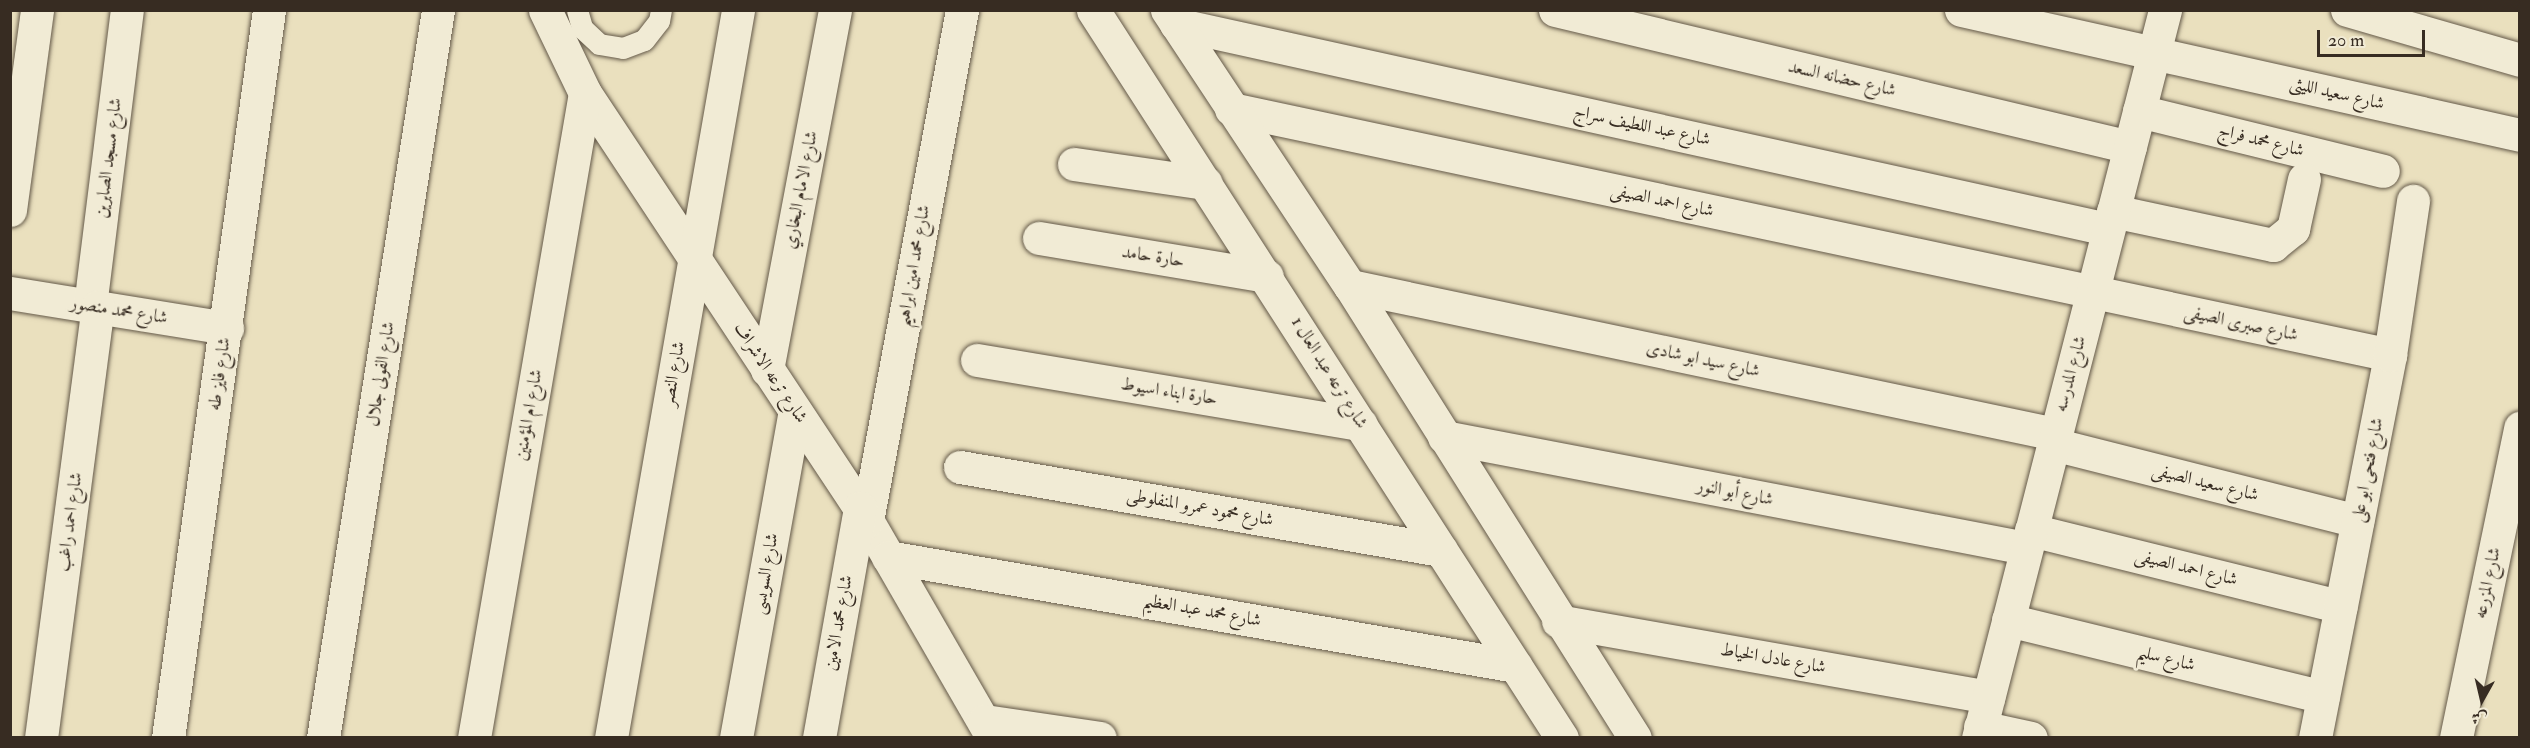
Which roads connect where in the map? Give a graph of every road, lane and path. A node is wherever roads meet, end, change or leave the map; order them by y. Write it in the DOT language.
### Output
graph roads {
  1 [pos="37,10"];
  2 [pos="127,10"];
  3 [pos="269,10"];
  4 [pos="438,10"];
  5 [pos="545,10"];
  6 [pos="577,10"];
  7 [pos="661,10"];
  8 [pos="738,10"];
  9 [pos="835,10"];
  10 [pos="962,10"];
  11 [pos="1093,10"];
  12 [pos="1555,10"];
  13 [pos="1961,10"];
  14 [pos="2165,10"];
  15 [pos="2347,10"];
  16 [pos="1171,17"];
  17 [pos="2154,53"];
  18 [pos="2520,60"];
  19 [pos="585,93"];
  20 [pos="1231,109"];
  21 [pos="2139,111"];
  22 [pos="2520,135"];
  23 [pos="2130,147"];
  24 [pos="1074,164"];
  25 [pos="2383,171"];
  26 [pos="2304,178"];
  27 [pos="1206,183"];
  28 [pos="2413,201"];
  29 [pos="10,210"];
  30 [pos="2111,220"];
  31 [pos="1039,238"];
  32 [pos="694,258"];
  33 [pos="1267,276"];
  34 [pos="1350,286"];
  35 [pos="10,293"];
  36 [pos="2092,293"];
  37 [pos="94,307"];
  38 [pos="227,328"];
  39 [pos="2390,355"];
  40 [pos="977,360"];
  41 [pos="767,369"];
  42 [pos="795,411"];
  43 [pos="1361,424"];
  44 [pos="2520,428"];
  45 [pos="1444,437"];
  46 [pos="2054,439"];
  47 [pos="960,467"];
  48 [pos="864,514"];
  49 [pos="2357,521"];
  50 [pos="2029,539"];
  51 [pos="1441,550"];
  52 [pos="888,557"];
  53 [pos="2341,607"];
  54 [pos="2008,620"];
  55 [pos="1558,621"];
  56 [pos="1516,666"];
  57 [pos="2323,697"];
  58 [pos="1982,721"];
  59 [pos="989,729"];
  60 [pos="41,738"];
  61 [pos="168,738"];
  62 [pos="323,738"];
  63 [pos="474,738"];
  64 [pos="611,738"];
  65 [pos="736,738"];
  66 [pos="819,738"];
  67 [pos="1100,738"];
  68 [pos="1562,738"];
  69 [pos="1635,738"];
  70 [pos="2031,738"];
  71 [pos="2315,738"];
  72 [pos="2456,738"];
  1 -- 29 [label="street"];
  2 -- 37 [label="street, شارع مسجد الصابرين"];
  3 -- 38 [label="street, شارع فايز طه"];
  4 -- 62 [label="street, شارع الفولى جلال"];
  5 -- 19 [label="street, شارع ترعه الاشراف"];
  6 -- 7 [label="lane"];
  8 -- 32 [label="street, شارع النصر"];
  9 -- 41 [label="street, شارع الامام البخاري"];
  10 -- 48 [label="street, شارع محمد امين ابراهيم"];
  11 -- 27 [label="street, شارع ترعه عبد العال 1"];
  12 -- 23 [label="street, شارع حضانه السعد"];
  13 -- 17 [label="street, شارع سعيد الليثى"];
  14 -- 17 [label="street, شارع المدرسه"];
  15 -- 18 [label="street"];
  16 -- 20 [label="street"];
  16 -- 30 [label="street, شارع عبد اللطيف سراج"];
  17 -- 21 [label="street, شارع المدرسه"];
  17 -- 22 [label="street, شارع سعيد الليثى"];
  19 -- 32 [label="street, شارع ترعه الاشراف"];
  19 -- 63 [label="street, شارع ام المؤمنين"];
  20 -- 34 [label="street"];
  20 -- 36 [label="street, شارع احمد الصيفى"];
  21 -- 23 [label="street, شارع المدرسه"];
  21 -- 25 [label="street, شارع محمد فراج"];
  23 -- 30 [label="street, شارع المدرسه"];
  24 -- 27 [label="street"];
  26 -- 30 [label="street, شارع عبد اللطيف سراج"];
  27 -- 33 [label="street, شارع ترعه عبد العال 1"];
  28 -- 39 [label="street, شارع فتحى ابو على"];
  30 -- 36 [label="street, شارع المدرسه"];
  31 -- 33 [label="street, حارة حامد"];
  32 -- 41 [label="street, شارع ترعه الاشراف"];
  32 -- 64 [label="street, شارع النصر"];
  33 -- 43 [label="street, شارع ترعه عبد العال 1"];
  34 -- 45 [label="street"];
  34 -- 46 [label="street, شارع سيد ابو شادى"];
  35 -- 37 [label="street, شارع محمد منصور"];
  36 -- 39 [label="street, شارع صبرى الصيفى"];
  36 -- 46 [label="street, شارع المدرسه"];
  37 -- 38 [label="street, شارع محمد منصور"];
  37 -- 60 [label="street, شارع احمد راغب"];
  38 -- 61 [label="street, شارع فايز طه"];
  39 -- 49 [label="street, شارع فتحى ابو على"];
  40 -- 43 [label="street, حارة ابناء اسيوط"];
  41 -- 42 [label="street, شارع ترعه الاشراف"];
  42 -- 48 [label="street, شارع ترعه الاشراف"];
  42 -- 65 [label="street, شارع السويسى"];
  43 -- 51 [label="street, شارع ترعه عبد العال 1"];
  44 -- 72 [label="street, شارع المزرعه"];
  45 -- 50 [label="street, شارع أبو النور"];
  45 -- 55 [label="street"];
  46 -- 49 [label="street, شارع سعيد الصيفى"];
  46 -- 50 [label="street, شارع المدرسه"];
  47 -- 51 [label="street, شارع محمود عمرو المنفلوطى"];
  48 -- 52 [label="street, شارع ترعه الاشراف"];
  48 -- 66 [label="street, شارع محمد الامين"];
  49 -- 53 [label="street, شارع فتحى ابو على"];
  50 -- 53 [label="street, شارع احمد الصيفى"];
  50 -- 54 [label="street, شارع المدرسه"];
  51 -- 56 [label="street, شارع ترعه عبد العال 1"];
  52 -- 56 [label="street, شارع محمد عبد العظيم"];
  52 -- 59 [label="street, شارع ترعه الاشراف"];
  53 -- 57 [label="street, شارع فتحى ابو على"];
  54 -- 57 [label="street, شارع سليم"];
  54 -- 58 [label="street, شارع المدرسه"];
  55 -- 58 [label="street, شارع عادل الخياط"];
  55 -- 69 [label="street"];
  56 -- 68 [label="street, شارع ترعه عبد العال 1"];
  57 -- 71 [label="street, شارع فتحى ابو على"];
  58 -- 70 [label="street, شارع عادل الخياط"];
  59 -- 67 [label="street"];
}
